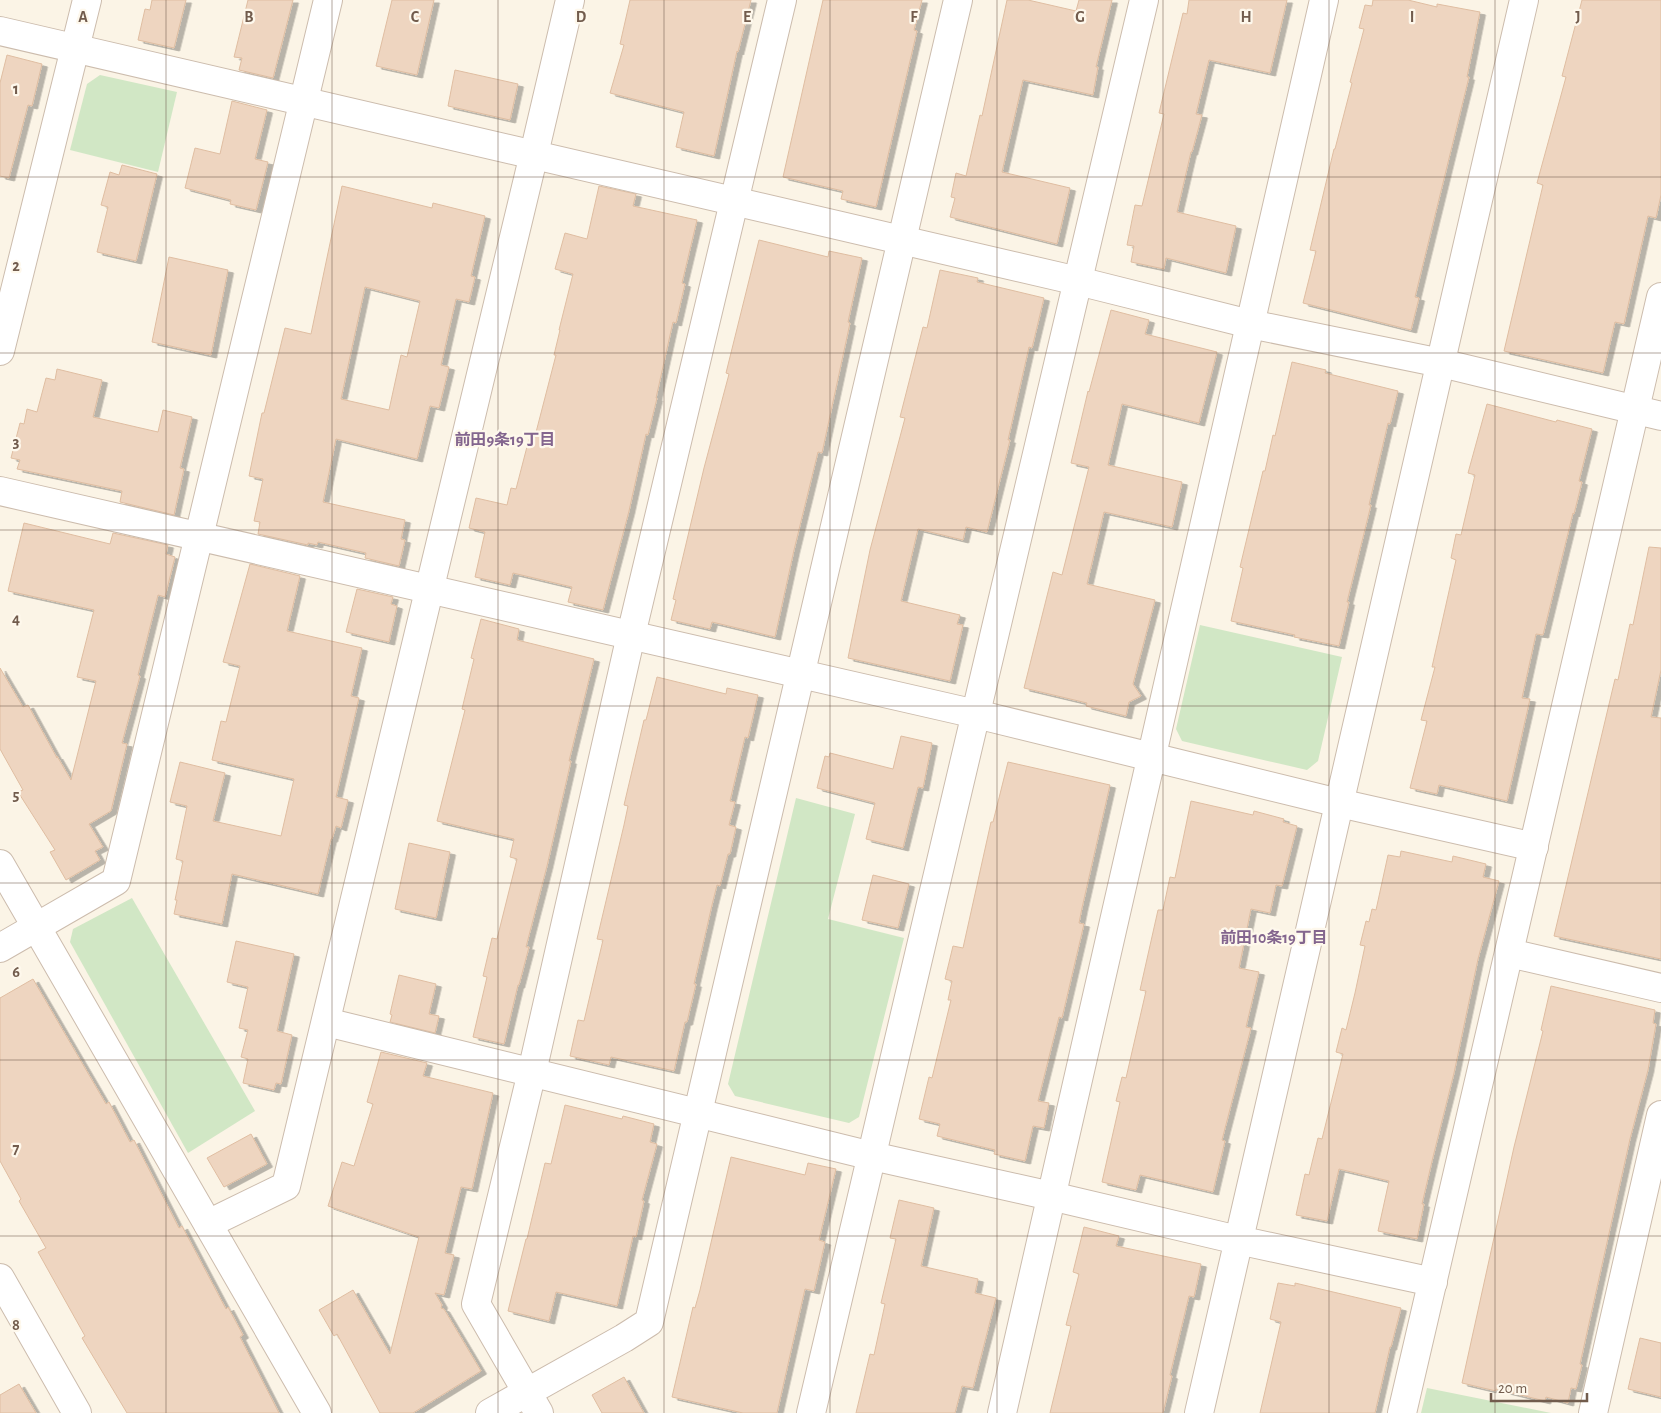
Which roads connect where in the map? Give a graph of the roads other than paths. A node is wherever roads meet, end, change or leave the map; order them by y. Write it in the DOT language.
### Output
graph roads {
  1 [pos="87,0"];
  2 [pos="328,0"];
  3 [pos="570,0"];
  4 [pos="782,0"];
  5 [pos="958,0"];
  6 [pos="1144,0"];
  7 [pos="1324,0"];
  8 [pos="1524,0"];
  9 [pos="0,31"];
  10 [pos="75,48"];
  11 [pos="304,100"];
  12 [pos="534,154"];
  13 [pos="734,200"];
  14 [pos="902,240"];
  15 [pos="1078,280"];
  16 [pos="1661,297"];
  17 [pos="1250,324"];
  18 [pos="0,351"];
  19 [pos="1441,363"];
  20 [pos="1635,410"];
  21 [pos="1661,416"];
  22 [pos="0,491"];
  23 [pos="199,536"];
  24 [pos="430,589"];
  25 [pos="631,635"];
  26 [pos="800,674"];
  27 [pos="976,714"];
  28 [pos="1151,758"];
  29 [pos="1339,803"];
  30 [pos="1534,847"];
  31 [pos="0,864"];
  32 [pos="36,927"];
  33 [pos="0,948"];
  34 [pos="1509,953"];
  35 [pos="1661,988"];
  36 [pos="326,1022"];
  37 [pos="532,1072"];
  38 [pos="698,1113"];
  39 [pos="1661,1115"];
  40 [pos="872,1156"];
  41 [pos="1051,1196"];
  42 [pos="208,1224"];
  43 [pos="1238,1240"];
  44 [pos="0,1278"];
  45 [pos="1433,1282"];
  46 [pos="533,1403"];
  47 [pos="77,1413"];
  48 [pos="317,1413"];
  49 [pos="490,1413"];
  50 [pos="811,1413"];
  51 [pos="1002,1413"];
  52 [pos="1199,1413"];
  53 [pos="1402,1413"];
  54 [pos="1593,1413"];
  1 -- 10 [label="street"];
  2 -- 11 [label="street"];
  3 -- 12 [label="street"];
  4 -- 13 [label="street"];
  5 -- 14 [label="street"];
  6 -- 15 [label="street"];
  7 -- 17 [label="street"];
  8 -- 19 [label="street"];
  9 -- 10 [label="street"];
  10 -- 11 [label="street"];
  10 -- 18 [label="street"];
  11 -- 12 [label="street"];
  11 -- 23 [label="street"];
  12 -- 13 [label="street"];
  12 -- 24 [label="street"];
  13 -- 14 [label="street"];
  13 -- 25 [label="street"];
  14 -- 15 [label="street"];
  14 -- 26 [label="street"];
  15 -- 17 [label="street"];
  15 -- 27 [label="street"];
  16 -- 20 [label="street"];
  17 -- 19 [label="street"];
  17 -- 28 [label="street"];
  19 -- 20 [label="street"];
  19 -- 29 [label="street"];
  20 -- 21 [label="street"];
  20 -- 30 [label="street"];
  22 -- 23 [label="street"];
  23 -- 24 [label="street"];
  23 -- 32 [label="street"];
  24 -- 25 [label="street"];
  24 -- 36 [label="street"];
  25 -- 26 [label="street"];
  25 -- 37 [label="street"];
  26 -- 27 [label="street"];
  26 -- 38 [label="street"];
  27 -- 28 [label="street"];
  27 -- 40 [label="street"];
  28 -- 29 [label="street"];
  28 -- 41 [label="street"];
  29 -- 30 [label="street"];
  29 -- 43 [label="street"];
  30 -- 34 [label="street"];
  31 -- 32 [label="street"];
  32 -- 33 [label="street"];
  32 -- 42 [label="street"];
  34 -- 35 [label="street"];
  34 -- 45 [label="street"];
  36 -- 37 [label="street"];
  36 -- 42 [label="street"];
  37 -- 38 [label="street"];
  37 -- 46 [label="street"];
  38 -- 40 [label="street"];
  38 -- 46 [label="street"];
  39 -- 54 [label="street"];
  40 -- 41 [label="street"];
  40 -- 50 [label="street"];
  41 -- 43 [label="street"];
  41 -- 51 [label="street"];
  42 -- 48 [label="street"];
  43 -- 45 [label="street"];
  43 -- 52 [label="street"];
  44 -- 47 [label="street"];
  45 -- 53 [label="street"];
  46 -- 49 [label="street"];
}
